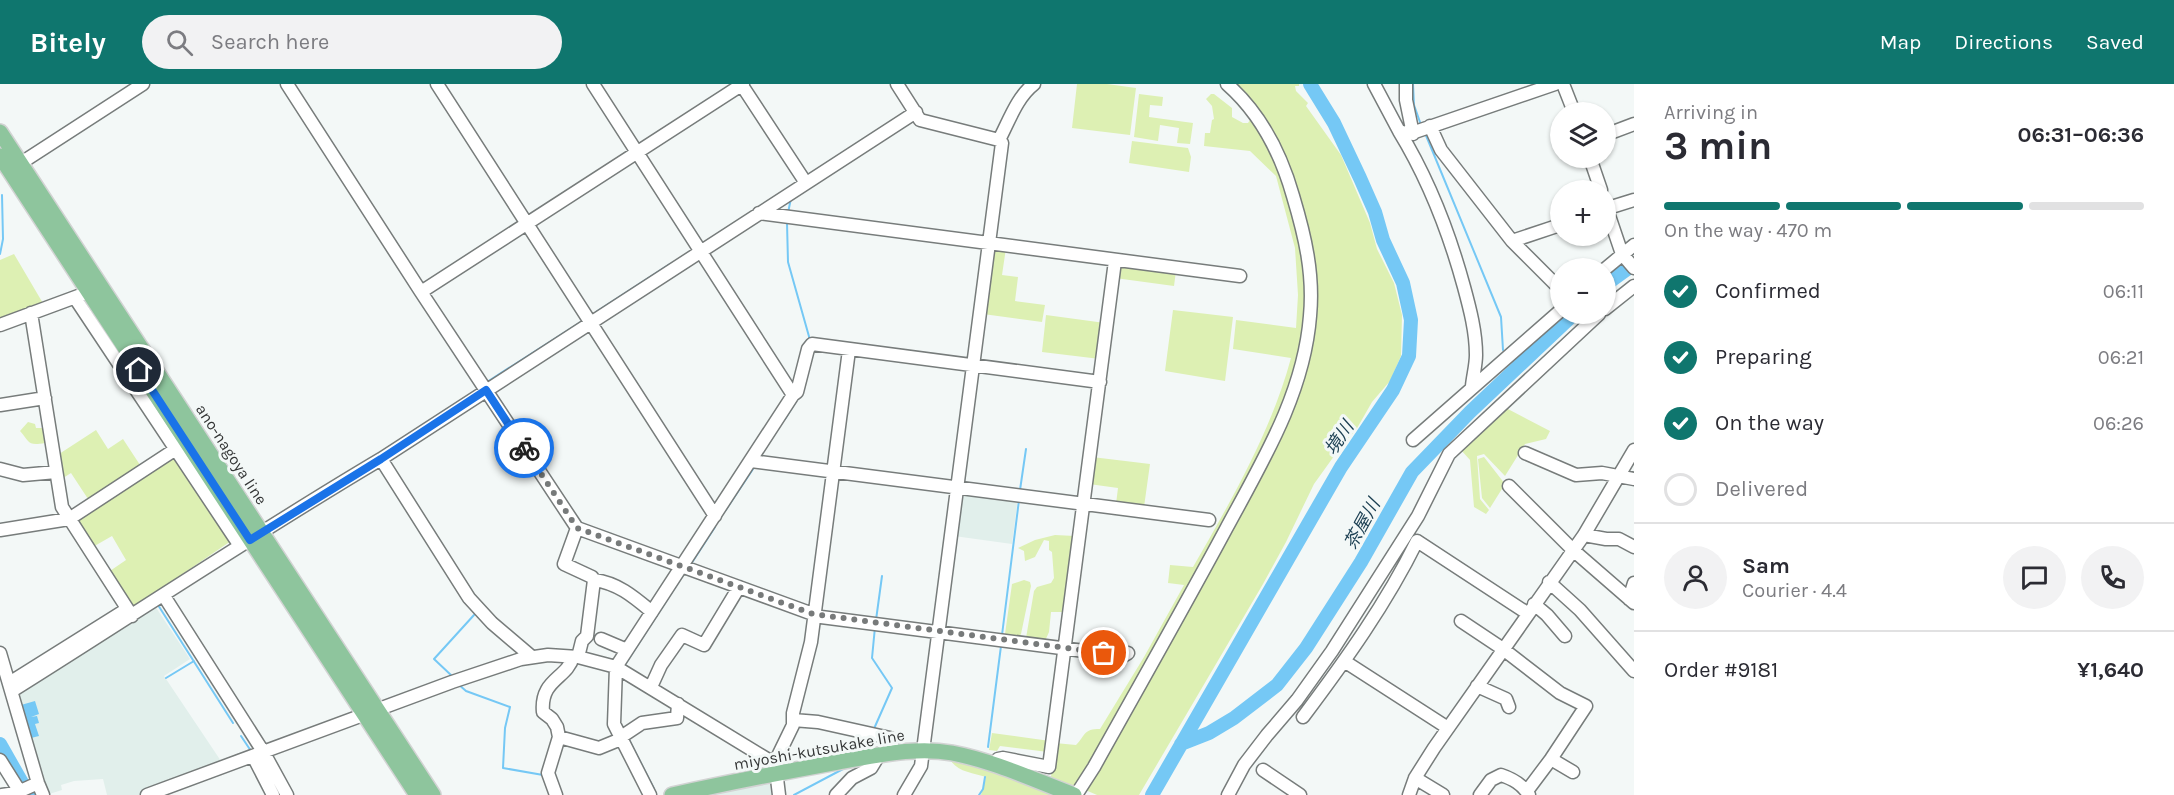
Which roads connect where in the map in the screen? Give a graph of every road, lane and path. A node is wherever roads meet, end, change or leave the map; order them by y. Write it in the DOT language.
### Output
graph roads {
  1 [pos="143,84"];
  2 [pos="287,84"];
  3 [pos="437,84"];
  4 [pos="446,84"];
  5 [pos="593,84"];
  6 [pos="744,84"];
  7 [pos="897,84"];
  8 [pos="1034,84"];
  9 [pos="1227,84"];
  10 [pos="1374,84"];
  11 [pos="1406,84"];
  12 [pos="1555,84"];
  13 [pos="1563,84"];
  14 [pos="1570,102"];
  15 [pos="915,112"];
  16 [pos="1634,124"];
  17 [pos="1430,126"];
  18 [pos="1399,131"];
  19 [pos="1616,131"];
  20 [pos="0,132"];
  21 [pos="1413,134"];
  22 [pos="999,140"];
  23 [pos="637,152"];
  24 [pos="0,156"];
  25 [pos="11,171"];
  26 [pos="808,182"];
  27 [pos="1634,200"];
  28 [pos="1616,204"];
  29 [pos="759,213"];
  30 [pos="529,221"];
  31 [pos="1550,228"];
  32 [pos="1616,236"];
  33 [pos="1512,241"];
  34 [pos="989,244"];
  35 [pos="1634,245"];
  36 [pos="699,251"];
  37 [pos="1622,254"];
  38 [pos="1616,259"];
  39 [pos="1115,261"];
  40 [pos="1634,268"];
  41 [pos="1240,276"];
  42 [pos="1550,279"];
  43 [pos="1634,286"];
  44 [pos="421,292"];
  45 [pos="82,295"];
  46 [pos="1616,300"];
  47 [pos="31,314"];
  48 [pos="1550,320"];
  49 [pos="593,321"];
  50 [pos="1588,324"];
  51 [pos="0,325"];
  52 [pos="849,350"];
  53 [pos="973,366"];
  54 [pos="1100,382"];
  55 [pos="1472,387"];
  56 [pos="486,390"];
  57 [pos="793,395"];
  58 [pos="45,398"];
  59 [pos="0,405"];
  60 [pos="1413,440"];
  61 [pos="187,442"];
  62 [pos="1634,450"];
  63 [pos="1525,453"];
  64 [pos="381,459"];
  65 [pos="751,461"];
  66 [pos="0,469"];
  67 [pos="832,471"];
  68 [pos="56,472"];
  69 [pos="1620,476"];
  70 [pos="1634,479"];
  71 [pos="1509,486"];
  72 [pos="958,488"];
  73 [pos="1084,504"];
  74 [pos="717,513"];
  75 [pos="69,519"];
  76 [pos="1209,520"];
  77 [pos="577,528"];
  78 [pos="0,530"];
  79 [pos="1584,535"];
  80 [pos="251,539"];
  81 [pos="1634,547"];
  82 [pos="1573,550"];
  83 [pos="682,566"];
  84 [pos="594,580"];
  85 [pos="1549,582"];
  86 [pos="1634,583"];
  87 [pos="739,587"];
  88 [pos="164,596"];
  89 [pos="1631,601"];
  90 [pos="1531,608"];
  91 [pos="652,612"];
  92 [pos="129,613"];
  93 [pos="813,614"];
  94 [pos="1461,621"];
  95 [pos="939,632"];
  96 [pos="1565,636"];
  97 [pos="601,639"];
  98 [pos="1065,648"];
  99 [pos="1503,649"];
  100 [pos="627,650"];
  101 [pos="0,653"];
  102 [pos="1128,653"];
  103 [pos="532,657"];
  104 [pos="575,657"];
  105 [pos="1344,661"];
  106 [pos="616,667"];
  107 [pos="1634,671"];
  108 [pos="1477,686"];
  109 [pos="10,687"];
  110 [pos="651,687"];
  111 [pos="678,704"];
  112 [pos="1509,707"];
  113 [pos="371,713"];
  114 [pos="1303,717"];
  115 [pos="793,720"];
  116 [pos="1448,728"];
  117 [pos="559,737"];
  118 [pos="621,738"];
  119 [pos="923,750"];
  120 [pos="259,754"];
  121 [pos="887,754"];
  122 [pos="1551,759"];
  123 [pos="0,760"];
  124 [pos="993,764"];
  125 [pos="775,768"];
  126 [pos="1263,770"];
  127 [pos="1573,772"];
  128 [pos="1415,778"];
  129 [pos="29,790"];
  130 [pos="1528,793"];
  131 [pos="2,795"];
  132 [pos="147,795"];
  133 [pos="273,795"];
  134 [pos="286,795"];
  135 [pos="417,795"];
  136 [pos="433,795"];
  137 [pos="556,795"];
  138 [pos="650,795"];
  139 [pos="672,795"];
  140 [pos="779,795"];
  141 [pos="836,795"];
  142 [pos="904,795"];
  143 [pos="1075,795"];
  144 [pos="1228,795"];
  145 [pos="1300,795"];
  146 [pos="1408,795"];
  147 [pos="1443,795"];
  148 [pos="1480,795"];
  1 -- 25 [label="street"];
  2 -- 44 [label="street"];
  3 -- 30 [label="street"];
  4 -- 30 [label="street"];
  5 -- 23 [label="street"];
  6 -- 23 [label="street"];
  6 -- 26 [label="street"];
  7 -- 15 [label="street"];
  8 -- 22 [label="street"];
  9 -- 143 [label="street"];
  10 -- 18 [label="street"];
  11 -- 21 [label="street"];
  12 -- 17 [label="street"];
  13 -- 14 [label="street"];
  15 -- 22 [label="street"];
  15 -- 26 [label="street"];
  16 -- 19 [label="street"];
  17 -- 21 [label="street"];
  17 -- 33 [label="street"];
  18 -- 21 [label="street"];
  18 -- 55 [label="street"];
  20 -- 25 [label="main road, ano-nagoya line"];
  22 -- 34 [label="street"];
  23 -- 30 [label="street"];
  23 -- 36 [label="street"];
  24 -- 25 [label="main road, ano-nagoya line"];
  25 -- 45 [label="main road, ano-nagoya line"];
  25 -- 61 [label="main road, ano-nagoya line"];
  26 -- 29 [label="street"];
  27 -- 28 [label="street"];
  29 -- 34 [label="street"];
  29 -- 36 [label="street"];
  30 -- 44 [label="street"];
  30 -- 49 [label="street"];
  31 -- 33 [label="street"];
  32 -- 37 [label="street"];
  33 -- 42 [label="street"];
  34 -- 39 [label="street"];
  34 -- 53 [label="street"];
  35 -- 37 [label="street"];
  36 -- 49 [label="street"];
  36 -- 57 [label="street"];
  37 -- 38 [label="street"];
  37 -- 40 [label="street"];
  39 -- 41 [label="street"];
  39 -- 54 [label="street"];
  43 -- 46 [label="street"];
  44 -- 56 [label="street"];
  45 -- 47 [label="street"];
  45 -- 61 [label="main road, ano-nagoya line"];
  47 -- 51 [label="street"];
  47 -- 58 [label="street"];
  48 -- 55 [label="street"];
  49 -- 56 [label="street"];
  49 -- 74 [label="street"];
  50 -- 144 [label="street"];
  52 -- 53 [label="street"];
  52 -- 57 [label="street"];
  52 -- 67 [label="street"];
  53 -- 54 [label="street"];
  53 -- 72 [label="street"];
  54 -- 73 [label="street"];
  55 -- 60 [label="street"];
  56 -- 64 [label="street"];
  56 -- 77 [label="street"];
  57 -- 65 [label="street"];
  58 -- 59 [label="street"];
  58 -- 68 [label="street"];
  61 -- 75 [label="street"];
  61 -- 80 [label="main road, ano-nagoya line"];
  62 -- 69 [label="street"];
  63 -- 69 [label="street"];
  64 -- 80 [label="street"];
  64 -- 103 [label="street"];
  65 -- 67 [label="street"];
  65 -- 74 [label="street"];
  66 -- 68 [label="street"];
  67 -- 72 [label="street"];
  67 -- 93 [label="street"];
  68 -- 75 [label="street"];
  69 -- 70 [label="street"];
  69 -- 79 [label="street"];
  71 -- 82 [label="street"];
  72 -- 73 [label="street"];
  72 -- 95 [label="street"];
  73 -- 76 [label="street"];
  73 -- 98 [label="street"];
  74 -- 83 [label="street"];
  75 -- 78 [label="street"];
  75 -- 92 [label="street"];
  77 -- 83 [label="street"];
  77 -- 84 [label="street"];
  79 -- 81 [label="street"];
  79 -- 82 [label="street"];
  80 -- 88 [label="street"];
  80 -- 113 [label="main road, ano-nagoya line"];
  82 -- 85 [label="street"];
  82 -- 89 [label="street"];
  83 -- 87 [label="street"];
  83 -- 91 [label="street"];
  84 -- 91 [label="street"];
  84 -- 104 [label="street"];
  85 -- 90 [label="street"];
  85 -- 107 [label="street"];
  86 -- 89 [label="street"];
  87 -- 93 [label="street"];
  87 -- 110 [label="street"];
  88 -- 92 [label="street"];
  88 -- 120 [label="street"];
  90 -- 96 [label="street"];
  90 -- 99 [label="street"];
  90 -- 105 [label="street"];
  91 -- 100 [label="street"];
  92 -- 109 [label="street"];
  93 -- 95 [label="street"];
  93 -- 115 [label="street"];
  94 -- 99 [label="street"];
  95 -- 98 [label="street"];
  95 -- 119 [label="street"];
  97 -- 100 [label="street"];
  98 -- 102 [label="street"];
  98 -- 124 [label="street"];
  99 -- 108 [label="street"];
  99 -- 122 [label="street"];
  100 -- 106 [label="street"];
  101 -- 109 [label="street"];
  103 -- 104 [label="street"];
  103 -- 113 [label="street"];
  104 -- 106 [label="street"];
  104 -- 117 [label="street"];
  105 -- 114 [label="street"];
  105 -- 116 [label="street"];
  106 -- 110 [label="street"];
  106 -- 118 [label="street"];
  108 -- 112 [label="street"];
  108 -- 116 [label="street"];
  109 -- 129 [label="street"];
  110 -- 111 [label="street"];
  111 -- 118 [label="street"];
  111 -- 125 [label="street"];
  113 -- 120 [label="street"];
  113 -- 135 [label="main road, ano-nagoya line"];
  113 -- 136 [label="main road, ano-nagoya line"];
  115 -- 121 [label="street"];
  115 -- 125 [label="street"];
  116 -- 128 [label="street"];
  117 -- 118 [label="street"];
  117 -- 137 [label="street"];
  118 -- 138 [label="street"];
  119 -- 121 [label="main road, miyoshi-kutsukake line"];
  119 -- 124 [label="main road, miyoshi-kutsukake line"];
  119 -- 142 [label="street"];
  120 -- 132 [label="street"];
  120 -- 133 [label="street"];
  120 -- 134 [label="street"];
  121 -- 125 [label="main road, miyoshi-kutsukake line"];
  121 -- 141 [label="street"];
  122 -- 127 [label="street"];
  122 -- 130 [label="street"];
  123 -- 129 [label="street"];
  124 -- 143 [label="main road, miyoshi-kutsukake line"];
  125 -- 139 [label="main road, miyoshi-kutsukake line"];
  125 -- 140 [label="street"];
  126 -- 145 [label="street"];
  128 -- 146 [label="street"];
  128 -- 147 [label="street"];
  129 -- 131 [label="street"];
  130 -- 148 [label="street"];
}
